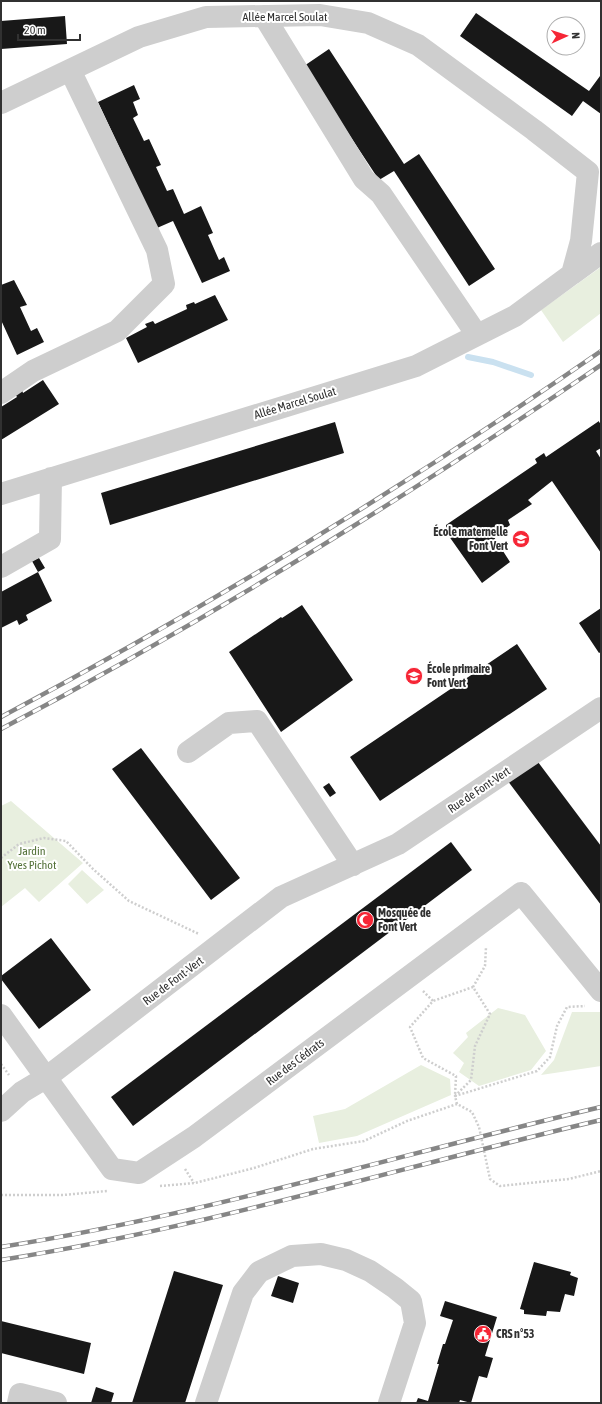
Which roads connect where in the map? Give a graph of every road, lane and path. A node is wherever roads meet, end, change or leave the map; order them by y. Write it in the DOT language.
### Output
graph roads {
  1 [pos="264,16"];
  2 [pos="70,70"];
  3 [pos="1,102"];
  4 [pos="594,172"];
  5 [pos="601,252"];
  6 [pos="572,274"];
  7 [pos="477,335"];
  8 [pos="1,393"];
  9 [pos="51,478"];
  10 [pos="1,494"];
  11 [pos="1,567"];
  12 [pos="601,708"];
  13 [pos="188,752"];
  14 [pos="1,858"];
  15 [pos="353,865"];
  16 [pos="222,944"];
  17 [pos="485,966"];
  18 [pos="409,977"];
  19 [pos="473,987"];
  20 [pos="594,999"];
  21 [pos="433,1001"];
  22 [pos="1,1015"];
  23 [pos="48,1077"];
  24 [pos="455,1096"];
  25 [pos="456,1104"];
  26 [pos="1,1111"];
  27 [pos="601,1171"];
  28 [pos="156,1187"];
  29 [pos="109,1191"];
  30 [pos="1,1195"];
  31 [pos="18,1403"];
  32 [pos="56,1403"];
  33 [pos="206,1403"];
  34 [pos="389,1403"];
  1 -- 2 [label="street, Allée Marcel Soulat"];
  1 -- 4 [label="street, Allée Marcel Soulat"];
  1 -- 7 [label="street"];
  2 -- 3 [label="street, Allée Marcel Soulat"];
  2 -- 8 [label="street"];
  4 -- 6 [label="street, Allée Marcel Soulat"];
  5 -- 6 [label="street, Allée Marcel Soulat"];
  6 -- 7 [label="street, Allée Marcel Soulat"];
  7 -- 9 [label="street, Allée Marcel Soulat"];
  9 -- 10 [label="street, Allée Marcel Soulat"];
  9 -- 11 [label="street"];
  12 -- 15 [label="street, Rue de Font-Vert"];
  13 -- 15 [label="street"];
  14 -- 16 [label="path"];
  15 -- 16 [label="street, Rue de Font-Vert"];
  16 -- 23 [label="street, Rue de Font-Vert"];
  17 -- 19 [label="path"];
  18 -- 20 [label="street, Rue des Cédrats"];
  18 -- 21 [label="path"];
  18 -- 23 [label="street, Rue des Cédrats"];
  19 -- 21 [label="path"];
  19 -- 24 [label="path"];
  20 -- 24 [label="path"];
  21 -- 24 [label="path"];
  22 -- 23 [label="street, Rue des Cédrats"];
  23 -- 26 [label="street, Rue de Font-Vert"];
  24 -- 25 [label="path"];
  25 -- 27 [label="path"];
  25 -- 28 [label="path"];
  29 -- 30 [label="path"];
  31 -- 32 [label="street"];
  33 -- 34 [label="street"];
}
